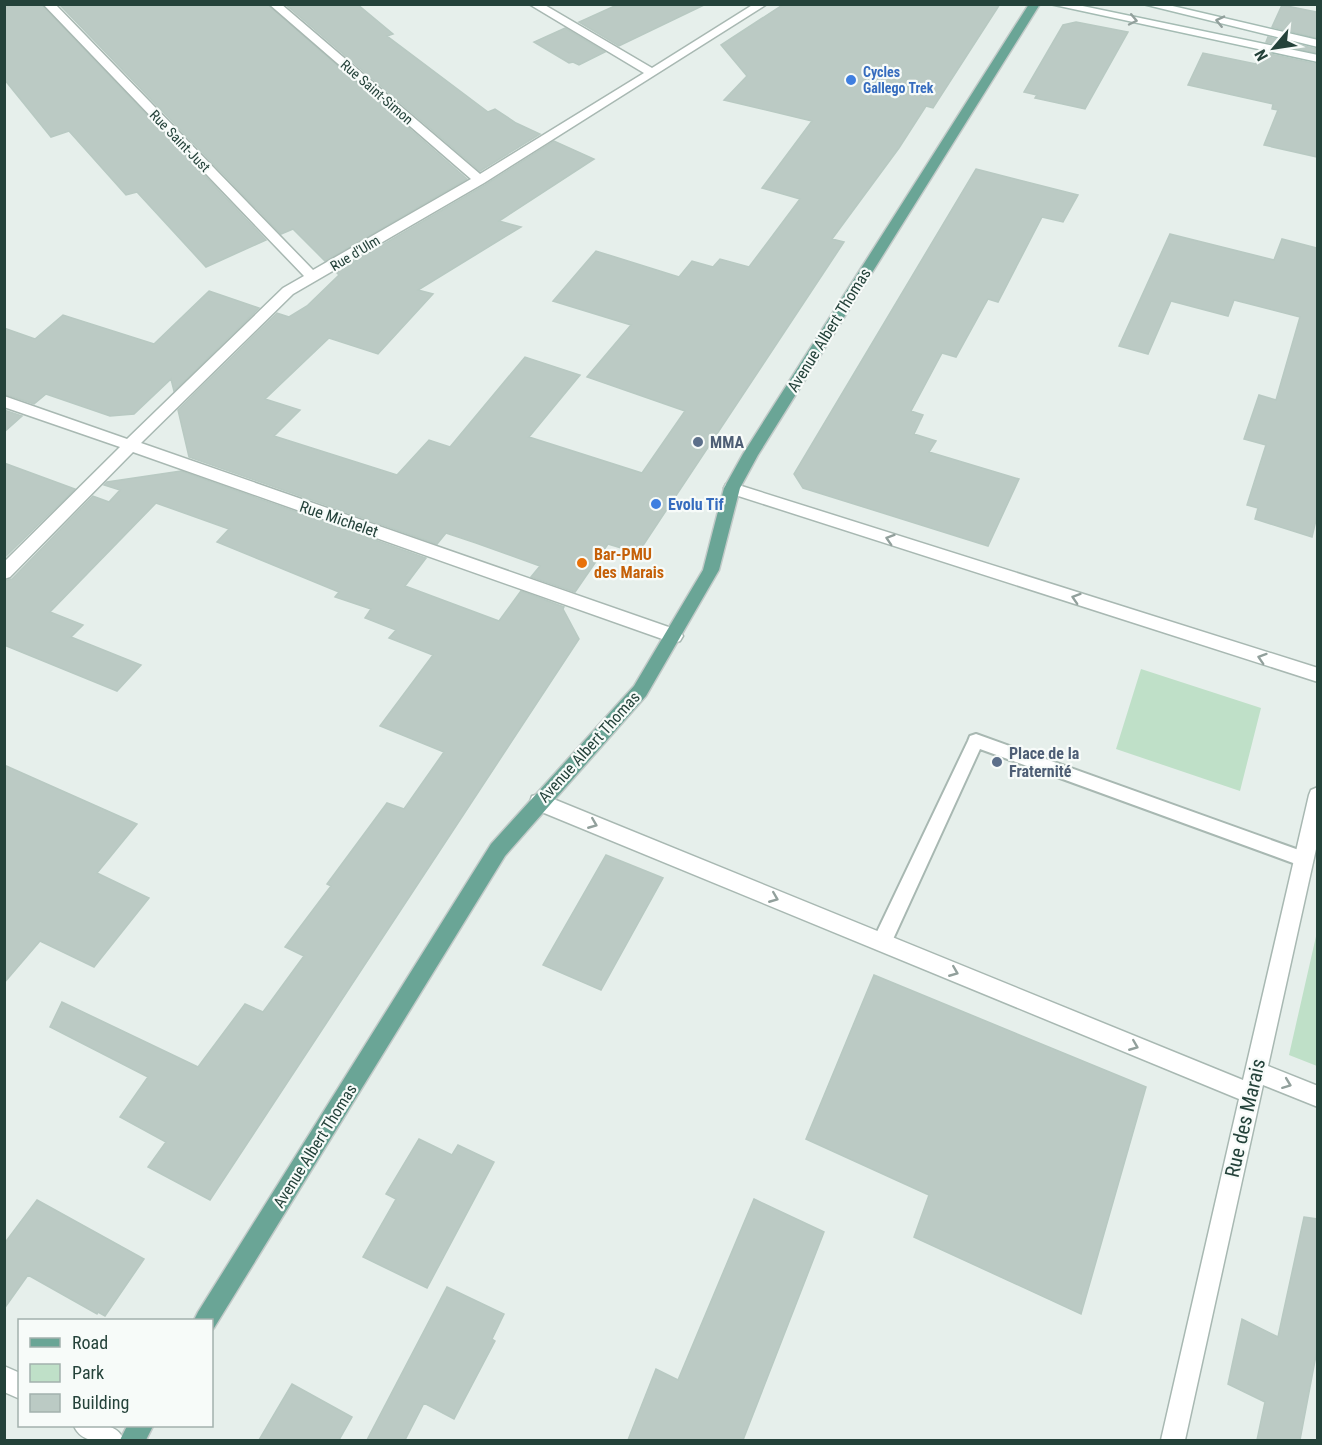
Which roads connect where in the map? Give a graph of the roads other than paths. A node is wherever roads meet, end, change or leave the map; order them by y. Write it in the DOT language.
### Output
graph roads {
  1 [pos="48,4"];
  2 [pos="274,4"];
  3 [pos="534,4"];
  4 [pos="762,4"];
  5 [pos="1035,4"];
  6 [pos="1055,4"];
  7 [pos="1148,4"];
  8 [pos="1317,44"];
  9 [pos="1317,59"];
  10 [pos="651,72"];
  11 [pos="479,180"];
  12 [pos="313,278"];
  13 [pos="4,402"];
  14 [pos="131,446"];
  15 [pos="732,488"];
  16 [pos="4,573"];
  17 [pos="674,636"];
  18 [pos="1317,675"];
  19 [pos="1317,795"];
  20 [pos="539,802"];
  21 [pos="1304,859"];
  22 [pos="882,942"];
  23 [pos="1256,1072"];
  24 [pos="1251,1094"];
  25 [pos="1317,1097"];
  26 [pos="207,1319"];
  27 [pos="4,1378"];
  28 [pos="18,1386"];
  29 [pos="89,1427"];
  30 [pos="140,1427"];
  31 [pos="112,1440"];
  32 [pos="132,1440"];
  33 [pos="1173,1440"];
  1 -- 12 [label="street, Rue Saint-Just"];
  2 -- 11 [label="street, Rue Saint-Simon"];
  3 -- 10 [label="street"];
  4 -- 10 [label="street, Rue d'Ulm"];
  5 -- 15 [label="main road, Avenue Albert Thomas"];
  6 -- 9 [label="street, one-way"];
  8 -- 7 [label="street, one-way"];
  10 -- 11 [label="street, Rue d'Ulm"];
  11 -- 12 [label="street, Rue d'Ulm"];
  12 -- 14 [label="street, Rue d'Ulm"];
  13 -- 14 [label="street, Rue Michelet"];
  14 -- 16 [label="street, Rue d'Ulm"];
  14 -- 17 [label="street, Rue Michelet"];
  15 -- 17 [label="main road, Avenue Albert Thomas"];
  18 -- 15 [label="street, one-way"];
  17 -- 20 [label="main road, Avenue Albert Thomas"];
  19 -- 21 [label="street, Rue des Marais"];
  20 -- 22 [label="street, one-way"];
  20 -- 26 [label="main road, Avenue Albert Thomas"];
  21 -- 22 [label="lane"];
  21 -- 23 [label="street, Rue des Marais"];
  22 -- 24 [label="street, one-way"];
  23 -- 24 [label="street, Rue des Marais"];
  23 -- 25 [label="street, one-way"];
  24 -- 33 [label="street, Rue des Marais"];
  27 -- 28 [label="street"];
  29 -- 31 [label="street"];
  30 -- 32 [label="main road"];
}
